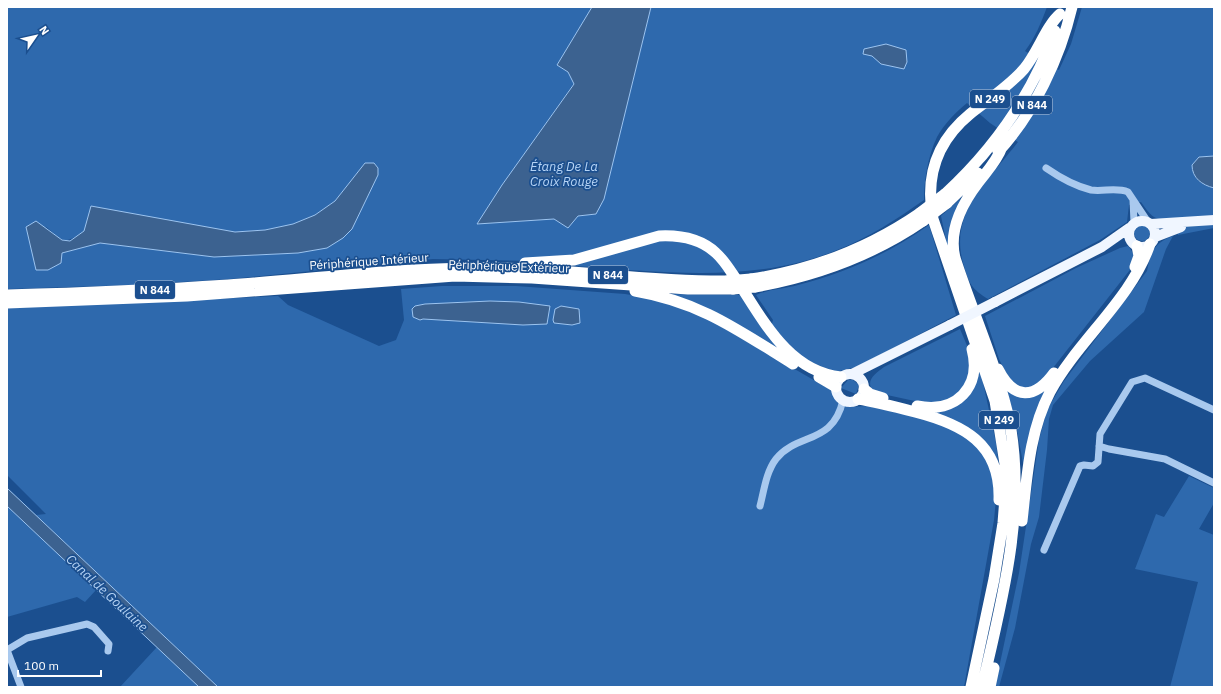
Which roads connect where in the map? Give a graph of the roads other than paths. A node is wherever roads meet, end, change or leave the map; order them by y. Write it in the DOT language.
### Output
graph roads {
  1 [pos="1072,7"];
  2 [pos="1061,10"];
  3 [pos="1046,54"];
  4 [pos="991,157"];
  5 [pos="1046,168"];
  6 [pos="1133,200"];
  7 [pos="1214,220"];
  8 [pos="1149,223"];
  9 [pos="1132,225"];
  10 [pos="1152,241"];
  11 [pos="1134,245"];
  12 [pos="1102,247"];
  13 [pos="488,268"];
  14 [pos="587,282"];
  15 [pos="730,285"];
  16 [pos="7,295"];
  17 [pos="7,303"];
  18 [pos="966,303"];
  19 [pos="880,362"];
  20 [pos="852,374"];
  21 [pos="838,382"];
  22 [pos="862,385"];
  23 [pos="858,399"];
  24 [pos="843,400"];
  25 [pos="1214,410"];
  26 [pos="1099,446"];
  27 [pos="1214,483"];
  28 [pos="760,506"];
  29 [pos="999,544"];
  30 [pos="1044,550"];
  31 [pos="7,650"];
  32 [pos="108,651"];
  33 [pos="21,687"];
  34 [pos="971,687"];
  35 [pos="982,687"];
  36 [pos="990,687"];
  1 -- 3 [label="highway, N 844"];
  2 -- 3 [label="highway, N 249"];
  3 -- 4 [label="highway, N 844"];
  3 -- 4 [label="highway, N 844"];
  3 -- 18 [label="highway, N 249"];
  4 -- 15 [label="highway, Périphérique Intérieur / N 844, bridge"];
  4 -- 18 [label="highway, N 249"];
  5 -- 6 [label="street"];
  6 -- 8 [label="street"];
  6 -- 9 [label="street"];
  7 -- 8 [label="main road"];
  7 -- 10 [label="main road"];
  8 -- 9 [label="main road"];
  8 -- 10 [label="main road"];
  9 -- 11 [label="main road"];
  9 -- 12 [label="main road"];
  10 -- 11 [label="main road"];
  10 -- 36 [label="highway"];
  11 -- 12 [label="main road"];
  11 -- 18 [label="highway"];
  12 -- 19 [label="main road, bridge"];
  13 -- 15 [label="highway, Périphérique Intérieur / N 844"];
  13 -- 16 [label="highway, Périphérique Intérieur / N 844"];
  13 -- 21 [label="highway"];
  14 -- 15 [label="highway, Périphérique Extérieur / N 844"];
  14 -- 17 [label="highway, Périphérique Extérieur / N 844"];
  14 -- 21 [label="highway"];
  18 -- 22 [label="highway"];
  18 -- 29 [label="highway, N 249"];
  18 -- 35 [label="highway, N 249"];
  19 -- 20 [label="main road"];
  19 -- 22 [label="main road"];
  20 -- 21 [label="main road"];
  20 -- 22 [label="main road"];
  21 -- 24 [label="main road"];
  22 -- 23 [label="main road"];
  23 -- 24 [label="main road"];
  23 -- 29 [label="highway"];
  24 -- 28 [label="street"];
  25 -- 26 [label="street"];
  26 -- 27 [label="street"];
  26 -- 30 [label="street"];
  29 -- 34 [label="highway, N 249"];
  31 -- 32 [label="street"];
  31 -- 33 [label="street"];
}
